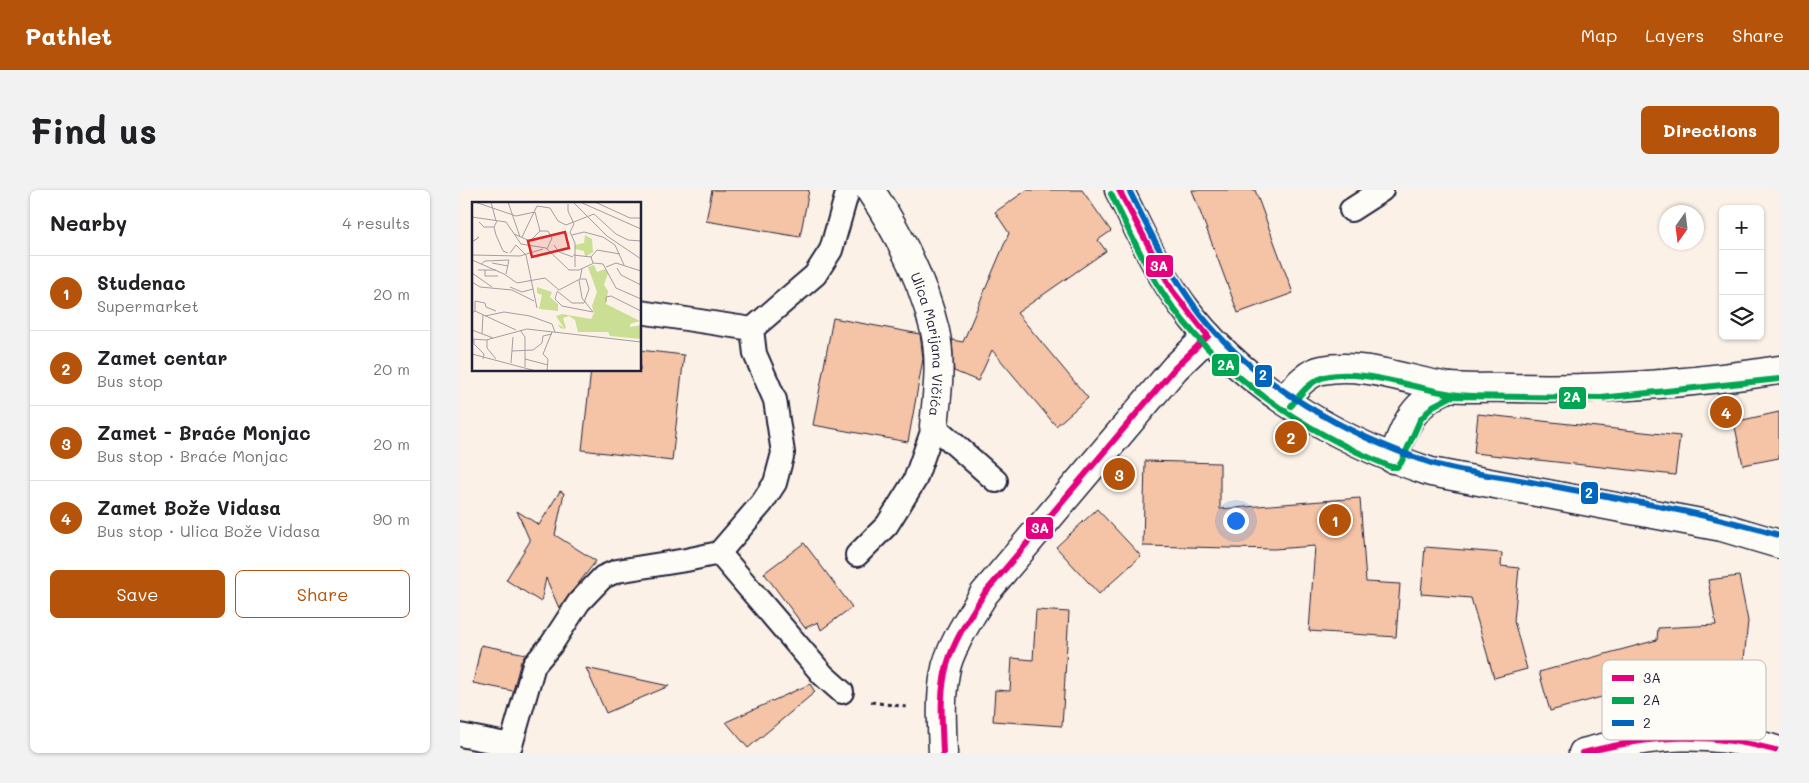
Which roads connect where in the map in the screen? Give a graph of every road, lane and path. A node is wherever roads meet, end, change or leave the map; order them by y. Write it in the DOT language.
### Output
graph roads {
  1 [pos="848,190"];
  2 [pos="870,190"];
  3 [pos="1119,190"];
  4 [pos="1382,190"];
  5 [pos="1352,210"];
  6 [pos="641,312"];
  7 [pos="752,329"];
  8 [pos="1208,336"];
  9 [pos="1779,370"];
  10 [pos="1450,387"];
  11 [pos="1284,400"];
  12 [pos="934,426"];
  13 [pos="1393,459"];
  14 [pos="996,482"];
  15 [pos="1779,544"];
  16 [pos="719,553"];
  17 [pos="857,556"];
  18 [pos="842,692"];
  19 [pos="910,716"];
  20 [pos="460,735"];
  21 [pos="1644,740"];
  22 [pos="1739,740"];
  23 [pos="1779,752"];
  24 [pos="943,753"];
  25 [pos="1584,753"];
  1 -- 7 [label="lane"];
  2 -- 12 [label="street, Ulica Marijana Vičića"];
  3 -- 8 [label="street"];
  4 -- 5 [label="lane"];
  6 -- 7 [label="lane"];
  7 -- 16 [label="lane"];
  8 -- 11 [label="street"];
  8 -- 24 [label="street"];
  9 -- 10 [label="street"];
  10 -- 11 [label="street"];
  10 -- 13 [label="street"];
  11 -- 13 [label="street"];
  12 -- 14 [label="lane, Ulica Marijana Vičića"];
  12 -- 17 [label="lane"];
  13 -- 15 [label="street"];
  16 -- 18 [label="lane"];
  16 -- 20 [label="lane"];
  18 -- 19 [label="path"];
  21 -- 25 [label="street"];
  22 -- 23 [label="street"];
}
